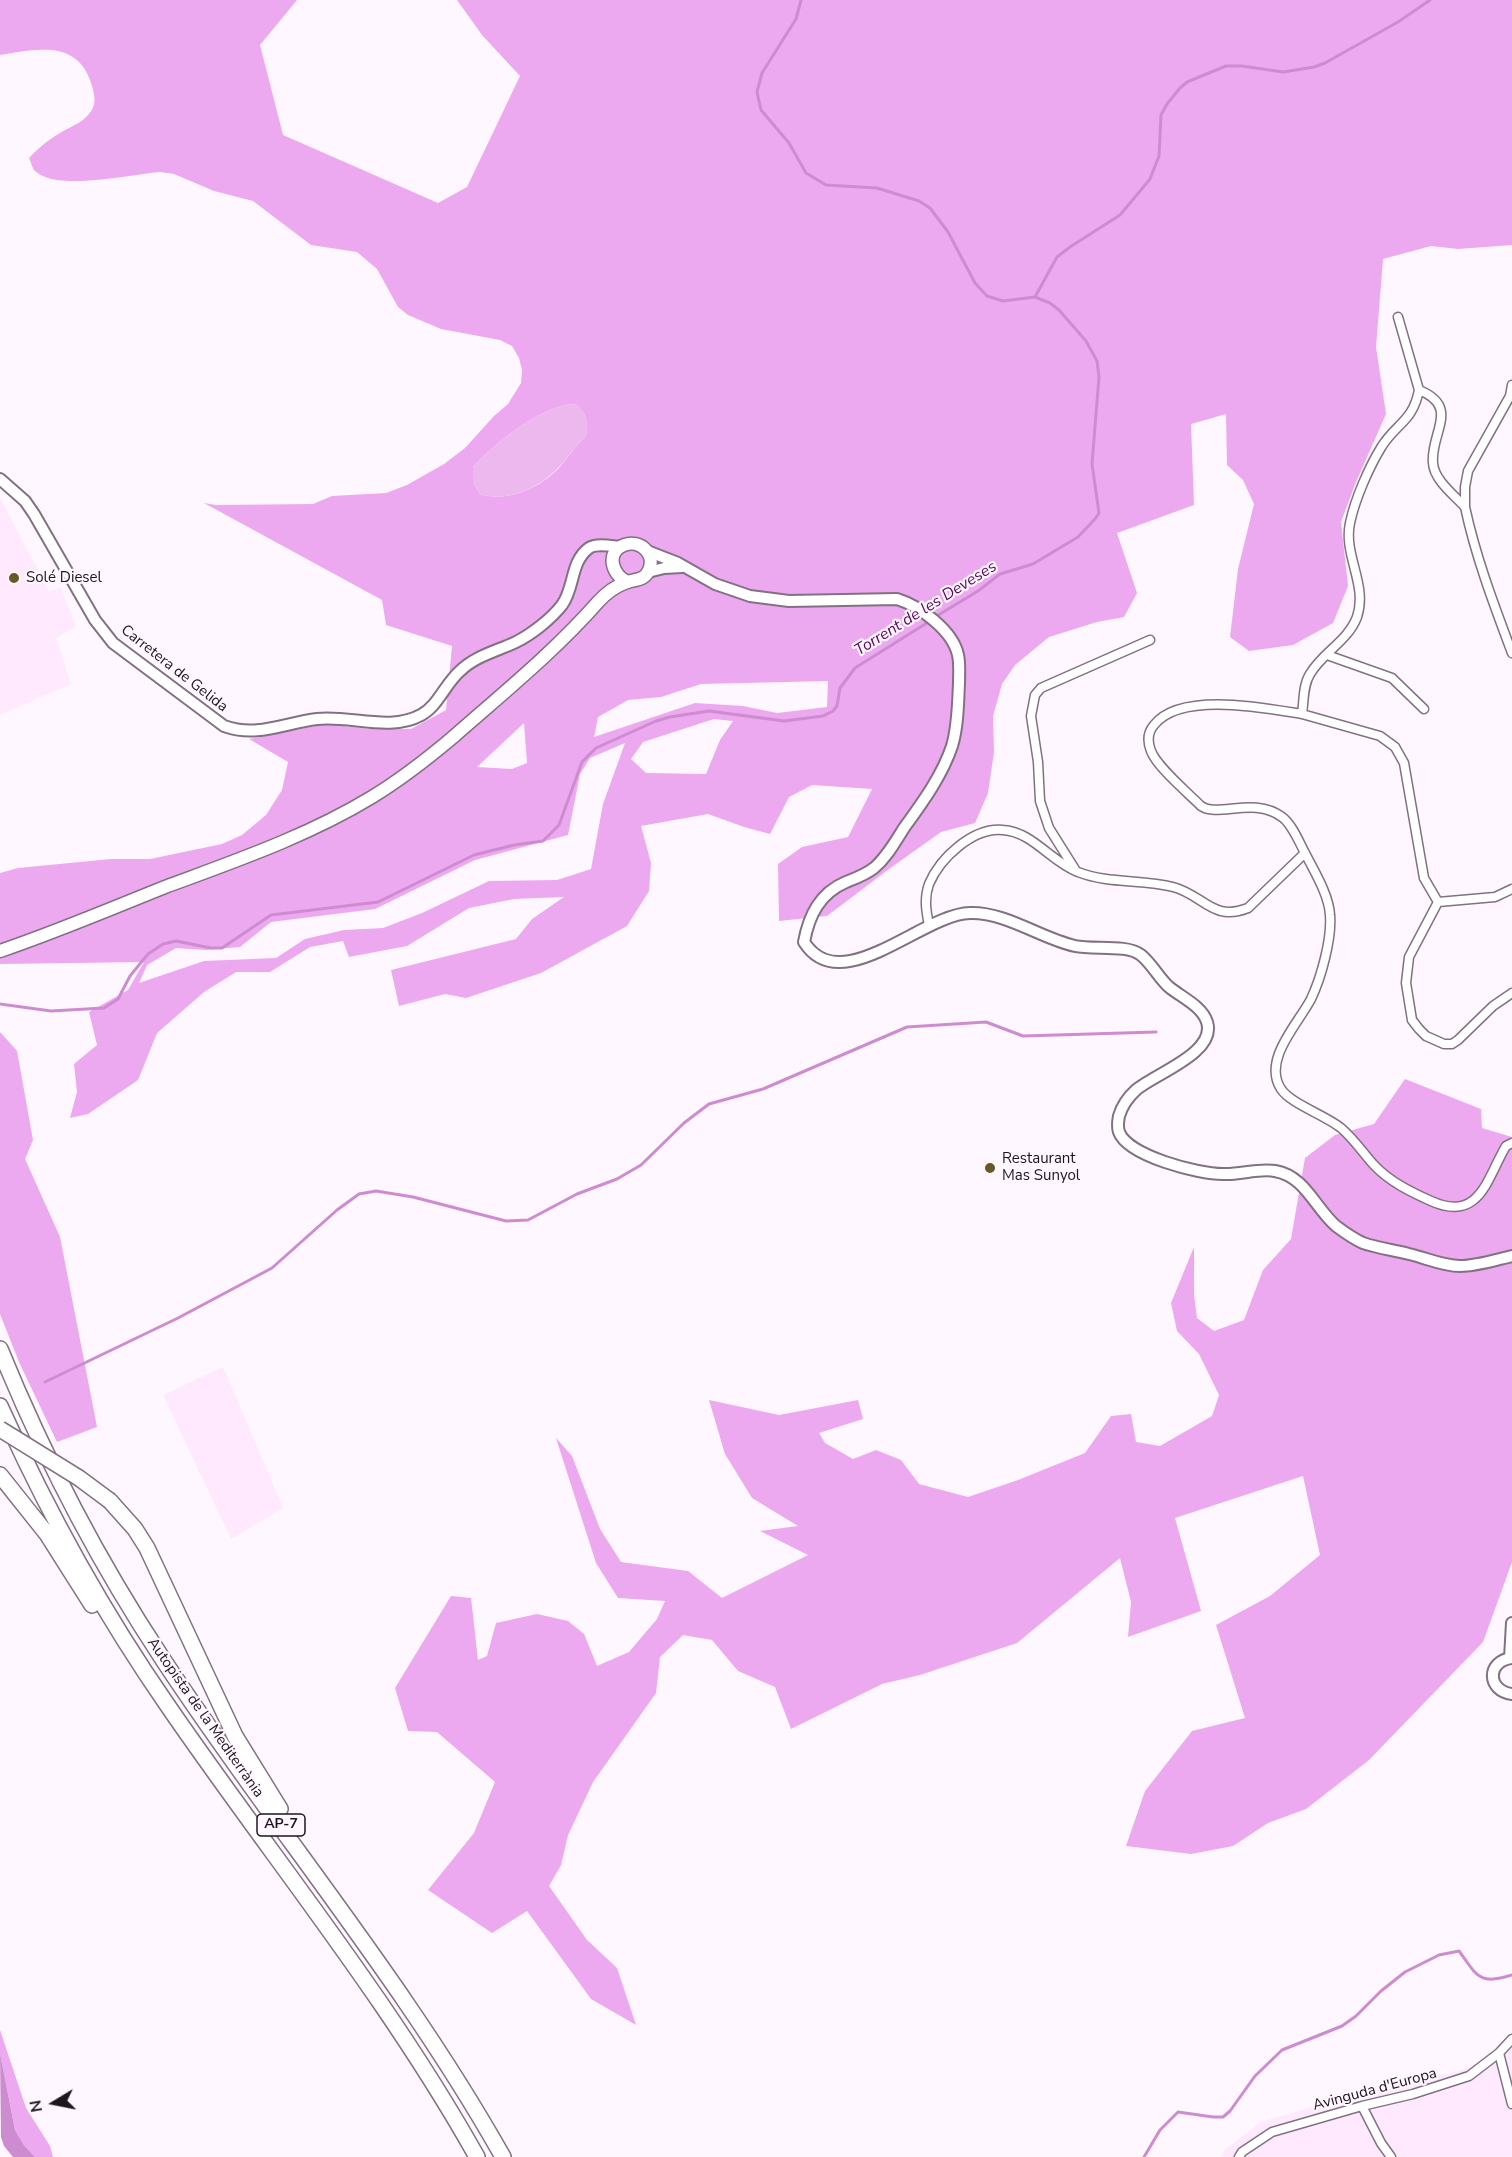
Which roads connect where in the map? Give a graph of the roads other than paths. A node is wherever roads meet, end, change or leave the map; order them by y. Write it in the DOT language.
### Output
graph roads {
  1 [pos="1398,317"];
  2 [pos="1512,385"];
  3 [pos="1419,390"];
  4 [pos="0,479"];
  5 [pos="1465,507"];
  6 [pos="620,547"];
  7 [pos="647,551"];
  8 [pos="586,552"];
  9 [pos="613,566"];
  10 [pos="686,567"];
  11 [pos="648,572"];
  12 [pos="628,582"];
  13 [pos="602,597"];
  14 [pos="1150,640"];
  15 [pos="1512,653"];
  16 [pos="1327,655"];
  17 [pos="1424,709"];
  18 [pos="1302,714"];
  19 [pos="1305,853"];
  20 [pos="1077,872"];
  21 [pos="1512,889"];
  22 [pos="1438,902"];
  23 [pos="929,925"];
  24 [pos="0,951"];
  25 [pos="1512,993"];
  26 [pos="1512,1143"];
  27 [pos="1512,1256"];
  28 [pos="0,1349"];
  29 [pos="0,1406"];
  30 [pos="0,1430"];
  31 [pos="0,1475"];
  32 [pos="1512,1623"];
  33 [pos="1511,1658"];
  34 [pos="1512,1694"];
  35 [pos="167,1705"];
  36 [pos="336,1901"];
  37 [pos="1512,2039"];
  38 [pos="1499,2053"];
  39 [pos="1512,2104"];
  40 [pos="1362,2106"];
  41 [pos="477,2157"];
  42 [pos="503,2157"];
  43 [pos="1239,2157"];
  44 [pos="1391,2157"];
  1 -- 3 [label="street"];
  2 -- 5 [label="street"];
  3 -- 5 [label="street"];
  3 -- 16 [label="street"];
  4 -- 8 [label="street, Carretera de Gelida"];
  5 -- 15 [label="street"];
  6 -- 7 [label="main road"];
  6 -- 8 [label="street"];
  6 -- 9 [label="main road"];
  7 -- 10 [label="street"];
  7 -- 11 [label="main road"];
  8 -- 9 [label="street"];
  9 -- 12 [label="main road"];
  9 -- 13 [label="main road"];
  10 -- 11 [label="street"];
  10 -- 23 [label="street"];
  11 -- 12 [label="main road"];
  12 -- 13 [label="main road"];
  13 -- 24 [label="main road"];
  14 -- 20 [label="street"];
  16 -- 17 [label="street"];
  16 -- 18 [label="street"];
  18 -- 19 [label="street"];
  18 -- 22 [label="street"];
  19 -- 20 [label="street"];
  19 -- 26 [label="street"];
  20 -- 23 [label="street"];
  21 -- 22 [label="street"];
  22 -- 25 [label="street"];
  23 -- 27 [label="street"];
  28 -- 36 [label="highway, Autopista de la Mediterrània / AP-7"];
  29 -- 35 [label="highway, Autopista de la Mediterrània / AP-7"];
  30 -- 36 [label="highway, bridge"];
  31 -- 35 [label="highway"];
  32 -- 33 [label="street"];
  33 -- 34 [label="street"];
  35 -- 41 [label="highway, Autopista de la Mediterrània / AP-7"];
  36 -- 42 [label="highway, Autopista de la Mediterrània / AP-7"];
  37 -- 38 [label="street, Avinguda d'Europa"];
  38 -- 39 [label="street"];
  38 -- 40 [label="street, Avinguda d'Europa"];
  40 -- 43 [label="street, Avinguda d'Europa"];
  40 -- 44 [label="street"];
}
